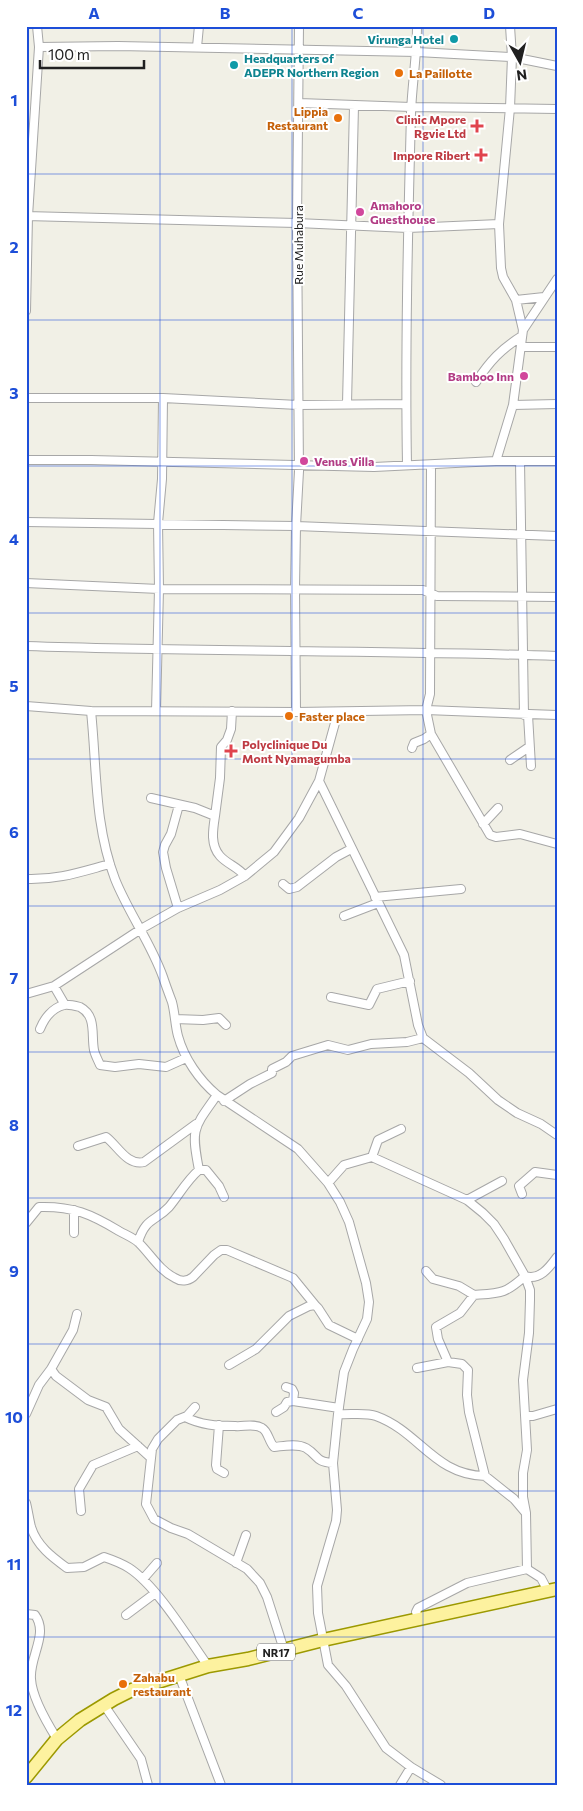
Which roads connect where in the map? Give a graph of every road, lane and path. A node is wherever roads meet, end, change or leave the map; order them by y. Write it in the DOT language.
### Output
graph roads {
  1 [pos="37,26"];
  2 [pos="199,26"];
  3 [pos="299,26"];
  4 [pos="417,26"];
  5 [pos="510,26"];
  6 [pos="515,26"];
  7 [pos="39,47"];
  8 [pos="197,47"];
  9 [pos="298,49"];
  10 [pos="418,52"];
  11 [pos="512,54"];
  12 [pos="557,66"];
  13 [pos="299,104"];
  14 [pos="354,106"];
  15 [pos="411,107"];
  16 [pos="510,108"];
  17 [pos="557,109"];
  18 [pos="27,216"];
  19 [pos="297,223"];
  20 [pos="499,224"];
  21 [pos="352,226"];
  22 [pos="408,228"];
  23 [pos="557,279"];
  24 [pos="544,297"];
  25 [pos="516,300"];
  26 [pos="26,311"];
  27 [pos="522,333"];
  28 [pos="521,347"];
  29 [pos="557,347"];
  30 [pos="476,382"];
  31 [pos="26,398"];
  32 [pos="163,398"];
  33 [pos="347,404"];
  34 [pos="406,404"];
  35 [pos="557,404"];
  36 [pos="298,405"];
  37 [pos="513,405"];
  38 [pos="26,460"];
  39 [pos="496,461"];
  40 [pos="520,461"];
  41 [pos="557,461"];
  42 [pos="162,462"];
  43 [pos="299,464"];
  44 [pos="407,465"];
  45 [pos="431,465"];
  46 [pos="26,522"];
  47 [pos="158,523"];
  48 [pos="296,526"];
  49 [pos="431,532"];
  50 [pos="521,535"];
  51 [pos="557,536"];
  52 [pos="26,583"];
  53 [pos="295,588"];
  54 [pos="159,589"];
  55 [pos="430,592"];
  56 [pos="523,597"];
  57 [pos="557,597"];
  58 [pos="26,646"];
  59 [pos="157,650"];
  60 [pos="297,651"];
  61 [pos="430,652"];
  62 [pos="523,655"];
  63 [pos="557,656"];
  64 [pos="26,706"];
  65 [pos="426,710"];
  66 [pos="91,711"];
  67 [pos="156,711"];
  68 [pos="232,712"];
  69 [pos="296,712"];
  70 [pos="338,712"];
  71 [pos="526,715"];
  72 [pos="557,715"];
  73 [pos="431,734"];
  74 [pos="529,747"];
  75 [pos="412,748"];
  76 [pos="510,760"];
  77 [pos="531,766"];
  78 [pos="319,781"];
  79 [pos="151,798"];
  80 [pos="179,805"];
  81 [pos="498,808"];
  82 [pos="215,816"];
  83 [pos="483,824"];
  84 [pos="557,844"];
  85 [pos="352,849"];
  86 [pos="110,864"];
  87 [pos="245,876"];
  88 [pos="26,879"];
  89 [pos="283,884"];
  90 [pos="461,888"];
  91 [pos="377,900"];
  92 [pos="178,908"];
  93 [pos="344,916"];
  94 [pos="141,929"];
  95 [pos="410,981"];
  96 [pos="54,986"];
  97 [pos="26,994"];
  98 [pos="331,997"];
  99 [pos="65,1005"];
  100 [pos="175,1019"];
  101 [pos="226,1025"];
  102 [pos="40,1030"];
  103 [pos="423,1038"];
  104 [pos="186,1058"];
  105 [pos="217,1095"];
  106 [pos="224,1101"];
  107 [pos="196,1124"];
  108 [pos="401,1129"];
  109 [pos="557,1135"];
  110 [pos="78,1146"];
  111 [pos="372,1156"];
  112 [pos="199,1170"];
  113 [pos="557,1175"];
  114 [pos="502,1181"];
  115 [pos="328,1183"];
  116 [pos="522,1194"];
  117 [pos="224,1197"];
  118 [pos="466,1200"];
  119 [pos="74,1210"];
  120 [pos="26,1223"];
  121 [pos="74,1232"];
  122 [pos="138,1242"];
  123 [pos="557,1257"];
  124 [pos="426,1271"];
  125 [pos="525,1276"];
  126 [pos="474,1295"];
  127 [pos="315,1305"];
  128 [pos="77,1314"];
  129 [pos="358,1339"];
  130 [pos="448,1362"];
  131 [pos="229,1364"];
  132 [pos="416,1368"];
  133 [pos="51,1369"];
  134 [pos="286,1387"];
  135 [pos="293,1401"];
  136 [pos="195,1407"];
  137 [pos="557,1409"];
  138 [pos="338,1411"];
  139 [pos="276,1412"];
  140 [pos="26,1414"];
  141 [pos="525,1416"];
  142 [pos="185,1417"];
  143 [pos="219,1425"];
  144 [pos="138,1446"];
  145 [pos="150,1457"];
  146 [pos="334,1463"];
  147 [pos="224,1473"];
  148 [pos="485,1476"];
  149 [pos="26,1503"];
  150 [pos="81,1511"];
  151 [pos="526,1513"];
  152 [pos="246,1535"];
  153 [pos="157,1563"];
  154 [pos="236,1563"];
  155 [pos="527,1569"];
  156 [pos="143,1580"];
  157 [pos="553,1590"];
  158 [pos="154,1594"];
  159 [pos="26,1614"];
  160 [pos="126,1615"];
  161 [pos="419,1619"];
  162 [pos="323,1640"];
  163 [pos="284,1650"];
  164 [pos="208,1666"];
  165 [pos="179,1675"];
  166 [pos="29,1686"];
  167 [pos="104,1705"];
  168 [pos="57,1739"];
  169 [pos="30,1764"];
  170 [pos="411,1767"];
  171 [pos="26,1777"];
  172 [pos="148,1785"];
  173 [pos="221,1785"];
  174 [pos="400,1785"];
  175 [pos="441,1785"];
  1 -- 7 [label="street"];
  2 -- 8 [label="street"];
  3 -- 9 [label="street, Rue Muhabura"];
  4 -- 10 [label="street"];
  5 -- 11 [label="street"];
  6 -- 11 [label="street"];
  7 -- 8 [label="street"];
  7 -- 18 [label="street"];
  8 -- 9 [label="street"];
  9 -- 10 [label="street"];
  9 -- 13 [label="street, Rue Muhabura"];
  10 -- 11 [label="street"];
  10 -- 15 [label="street"];
  11 -- 12 [label="street"];
  11 -- 16 [label="street"];
  13 -- 14 [label="street"];
  13 -- 19 [label="street, Rue Muhabura"];
  14 -- 15 [label="street"];
  14 -- 21 [label="street"];
  15 -- 16 [label="street"];
  15 -- 22 [label="street"];
  16 -- 17 [label="street"];
  16 -- 20 [label="street"];
  18 -- 19 [label="street"];
  18 -- 26 [label="street"];
  19 -- 21 [label="street"];
  19 -- 36 [label="street, Rue Muhabura"];
  20 -- 22 [label="street"];
  20 -- 25 [label="street"];
  21 -- 22 [label="street"];
  21 -- 33 [label="street"];
  22 -- 34 [label="street"];
  23 -- 24 [label="street"];
  24 -- 25 [label="street"];
  24 -- 27 [label="street"];
  25 -- 27 [label="street"];
  27 -- 28 [label="street"];
  27 -- 30 [label="street"];
  28 -- 29 [label="street"];
  28 -- 37 [label="street"];
  31 -- 32 [label="street"];
  32 -- 36 [label="street"];
  32 -- 42 [label="street"];
  33 -- 34 [label="street"];
  33 -- 36 [label="street"];
  34 -- 44 [label="street"];
  35 -- 37 [label="street"];
  36 -- 43 [label="street, Rue Muhabura"];
  37 -- 39 [label="street"];
  38 -- 42 [label="street"];
  39 -- 40 [label="street"];
  39 -- 45 [label="street"];
  40 -- 41 [label="street"];
  40 -- 50 [label="street"];
  42 -- 43 [label="street"];
  42 -- 47 [label="street"];
  43 -- 44 [label="street"];
  43 -- 48 [label="street, Rue Muhabura"];
  44 -- 45 [label="street"];
  45 -- 49 [label="street"];
  46 -- 47 [label="street"];
  47 -- 48 [label="street"];
  47 -- 54 [label="street"];
  48 -- 49 [label="street"];
  48 -- 53 [label="street, Rue Muhabura"];
  49 -- 50 [label="street"];
  49 -- 55 [label="street"];
  50 -- 51 [label="street"];
  50 -- 56 [label="street"];
  52 -- 54 [label="street"];
  53 -- 54 [label="street"];
  53 -- 55 [label="street"];
  53 -- 60 [label="street, Rue Muhabura"];
  54 -- 59 [label="street"];
  55 -- 56 [label="street"];
  55 -- 61 [label="street"];
  56 -- 57 [label="street"];
  56 -- 62 [label="street"];
  58 -- 59 [label="street"];
  59 -- 60 [label="street"];
  59 -- 67 [label="street"];
  60 -- 61 [label="street"];
  60 -- 69 [label="street, Rue Muhabura"];
  61 -- 62 [label="street"];
  61 -- 65 [label="street"];
  62 -- 63 [label="street"];
  62 -- 71 [label="street"];
  64 -- 66 [label="street"];
  65 -- 70 [label="street"];
  65 -- 71 [label="street"];
  65 -- 73 [label="street"];
  66 -- 67 [label="street"];
  66 -- 86 [label="street"];
  67 -- 68 [label="street"];
  68 -- 69 [label="street"];
  68 -- 82 [label="street"];
  69 -- 70 [label="street"];
  70 -- 78 [label="street"];
  71 -- 72 [label="street"];
  71 -- 74 [label="street"];
  73 -- 75 [label="street"];
  73 -- 83 [label="street"];
  74 -- 76 [label="street"];
  74 -- 77 [label="street"];
  78 -- 85 [label="street"];
  78 -- 87 [label="street"];
  79 -- 80 [label="street"];
  80 -- 82 [label="street"];
  80 -- 92 [label="street"];
  81 -- 83 [label="street"];
  82 -- 87 [label="street"];
  83 -- 84 [label="street"];
  85 -- 89 [label="street"];
  85 -- 91 [label="street"];
  86 -- 88 [label="street"];
  86 -- 94 [label="street"];
  87 -- 92 [label="street"];
  90 -- 91 [label="street"];
  91 -- 93 [label="street"];
  91 -- 95 [label="street"];
  92 -- 94 [label="street"];
  94 -- 96 [label="street"];
  94 -- 100 [label="street"];
  95 -- 98 [label="street"];
  95 -- 103 [label="street"];
  96 -- 97 [label="street"];
  96 -- 99 [label="street"];
  99 -- 102 [label="street"];
  99 -- 104 [label="street"];
  100 -- 101 [label="street"];
  100 -- 104 [label="street"];
  103 -- 106 [label="street"];
  103 -- 109 [label="street"];
  104 -- 105 [label="street"];
  105 -- 106 [label="street"];
  105 -- 107 [label="street"];
  106 -- 115 [label="street"];
  107 -- 110 [label="street"];
  107 -- 112 [label="street"];
  108 -- 111 [label="street"];
  111 -- 115 [label="street"];
  111 -- 118 [label="street"];
  112 -- 117 [label="street"];
  112 -- 122 [label="street"];
  113 -- 116 [label="street"];
  114 -- 118 [label="street"];
  115 -- 129 [label="street"];
  118 -- 125 [label="street"];
  119 -- 120 [label="street"];
  119 -- 121 [label="street"];
  119 -- 122 [label="street"];
  122 -- 127 [label="street"];
  123 -- 125 [label="street"];
  124 -- 126 [label="street"];
  125 -- 126 [label="street"];
  125 -- 141 [label="street"];
  126 -- 130 [label="street"];
  127 -- 129 [label="street"];
  127 -- 131 [label="street"];
  128 -- 133 [label="street"];
  129 -- 138 [label="street"];
  130 -- 132 [label="street"];
  130 -- 148 [label="street"];
  133 -- 140 [label="street"];
  133 -- 144 [label="street"];
  134 -- 135 [label="street"];
  135 -- 138 [label="street"];
  135 -- 139 [label="street"];
  136 -- 142 [label="street"];
  137 -- 141 [label="street"];
  138 -- 146 [label="street"];
  138 -- 148 [label="street"];
  141 -- 151 [label="street"];
  142 -- 143 [label="street"];
  142 -- 145 [label="street"];
  143 -- 146 [label="street"];
  143 -- 147 [label="street"];
  144 -- 145 [label="street"];
  144 -- 150 [label="street"];
  145 -- 154 [label="street"];
  146 -- 162 [label="street"];
  148 -- 151 [label="street"];
  149 -- 156 [label="street"];
  151 -- 155 [label="street"];
  152 -- 154 [label="street"];
  153 -- 156 [label="street"];
  154 -- 163 [label="street"];
  155 -- 157 [label="street"];
  155 -- 161 [label="street"];
  156 -- 158 [label="street"];
  157 -- 161 [label="main road, NR17"];
  158 -- 160 [label="street"];
  158 -- 164 [label="street"];
  159 -- 166 [label="street"];
  161 -- 162 [label="main road, NR17"];
  162 -- 163 [label="main road, NR17"];
  162 -- 170 [label="street"];
  163 -- 164 [label="main road, NR17"];
  164 -- 165 [label="main road, NR17"];
  165 -- 167 [label="main road, NR17"];
  165 -- 173 [label="street"];
  166 -- 168 [label="street"];
  167 -- 168 [label="main road, NR17"];
  167 -- 172 [label="street"];
  168 -- 169 [label="main road, NR17"];
  169 -- 171 [label="main road, NR17"];
  170 -- 174 [label="street"];
  170 -- 175 [label="street"];
}
